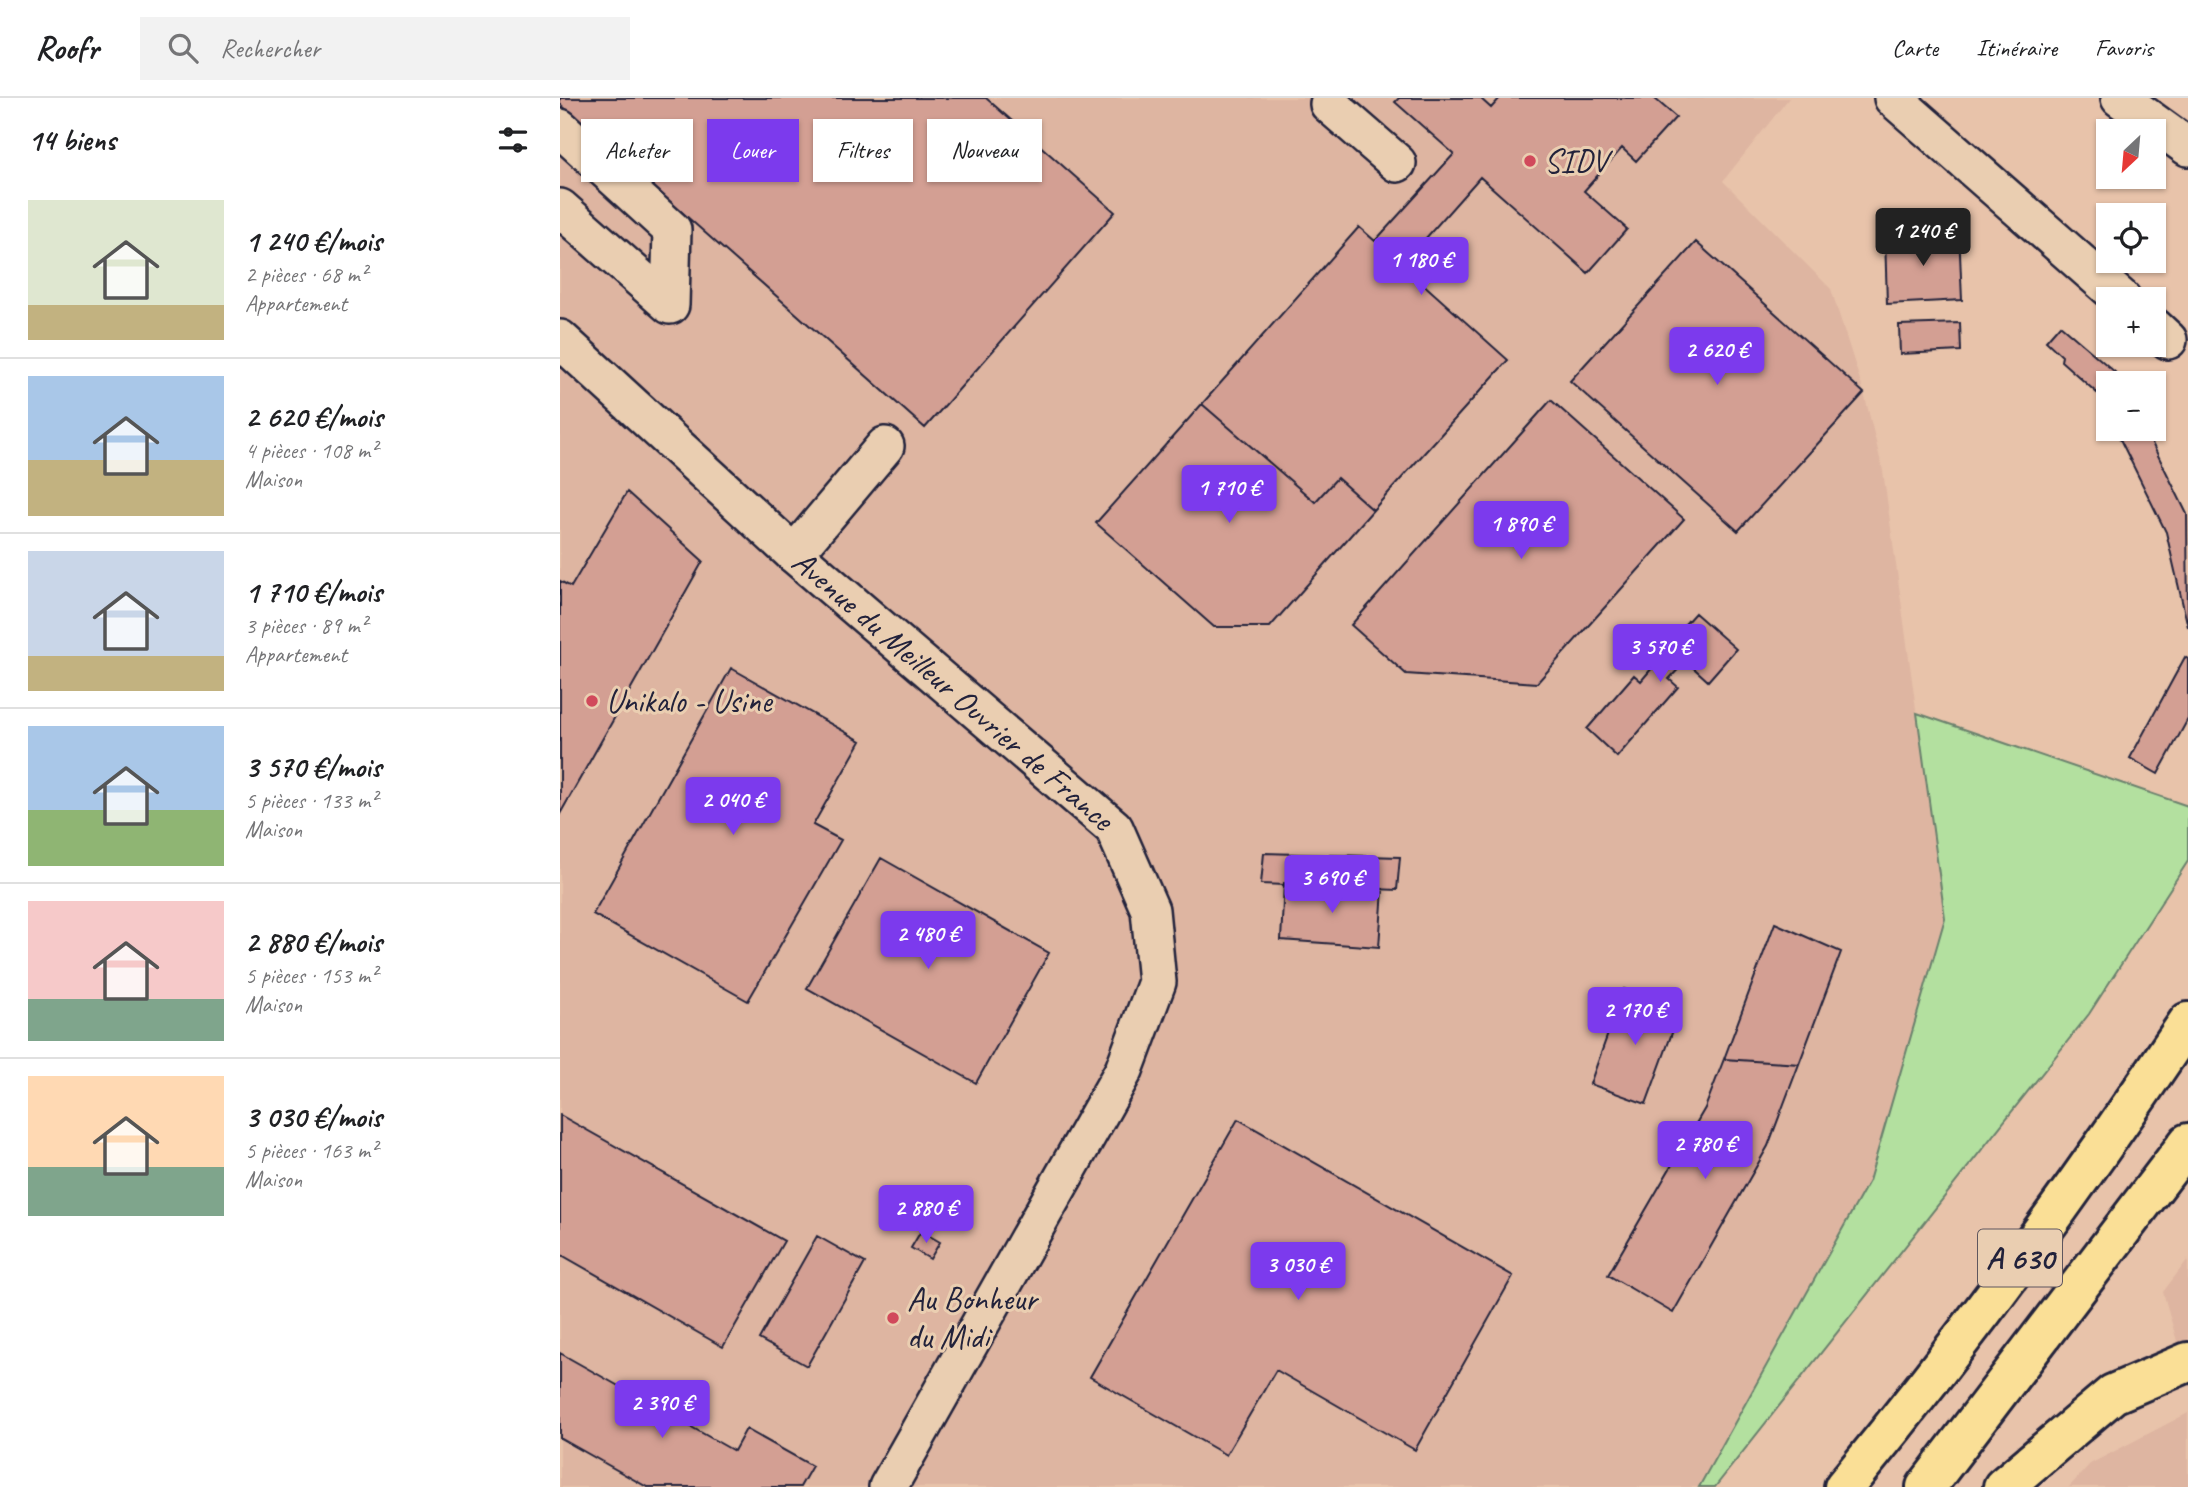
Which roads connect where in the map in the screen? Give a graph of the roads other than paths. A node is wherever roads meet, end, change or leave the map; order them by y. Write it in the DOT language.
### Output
graph roads {
  1 [pos="1893,98"];
  2 [pos="2120,98"];
  3 [pos="1324,109"];
  4 [pos="560,128"];
  5 [pos="2188,147"];
  6 [pos="1397,163"];
  7 [pos="560,208"];
  8 [pos="2108,287"];
  9 [pos="565,353"];
  10 [pos="885,446"];
  11 [pos="794,554"];
  12 [pos="2188,1022"];
  13 [pos="2188,1143"];
  14 [pos="2188,1362"];
  15 [pos="888,1487"];
  16 [pos="1844,1487"];
  17 [pos="1926,1487"];
  18 [pos="2003,1487"];
  1 -- 8 [label="street"];
  2 -- 5 [label="street"];
  3 -- 6 [label="street"];
  4 -- 7 [label="street"];
  9 -- 11 [label="street, Avenue du Meilleur Ouvrier de France"];
  10 -- 11 [label="street"];
  11 -- 15 [label="street, Avenue du Meilleur Ouvrier de France"];
  12 -- 16 [label="highway, A 630"];
  13 -- 17 [label="highway, A 630"];
  14 -- 18 [label="highway"];
}
